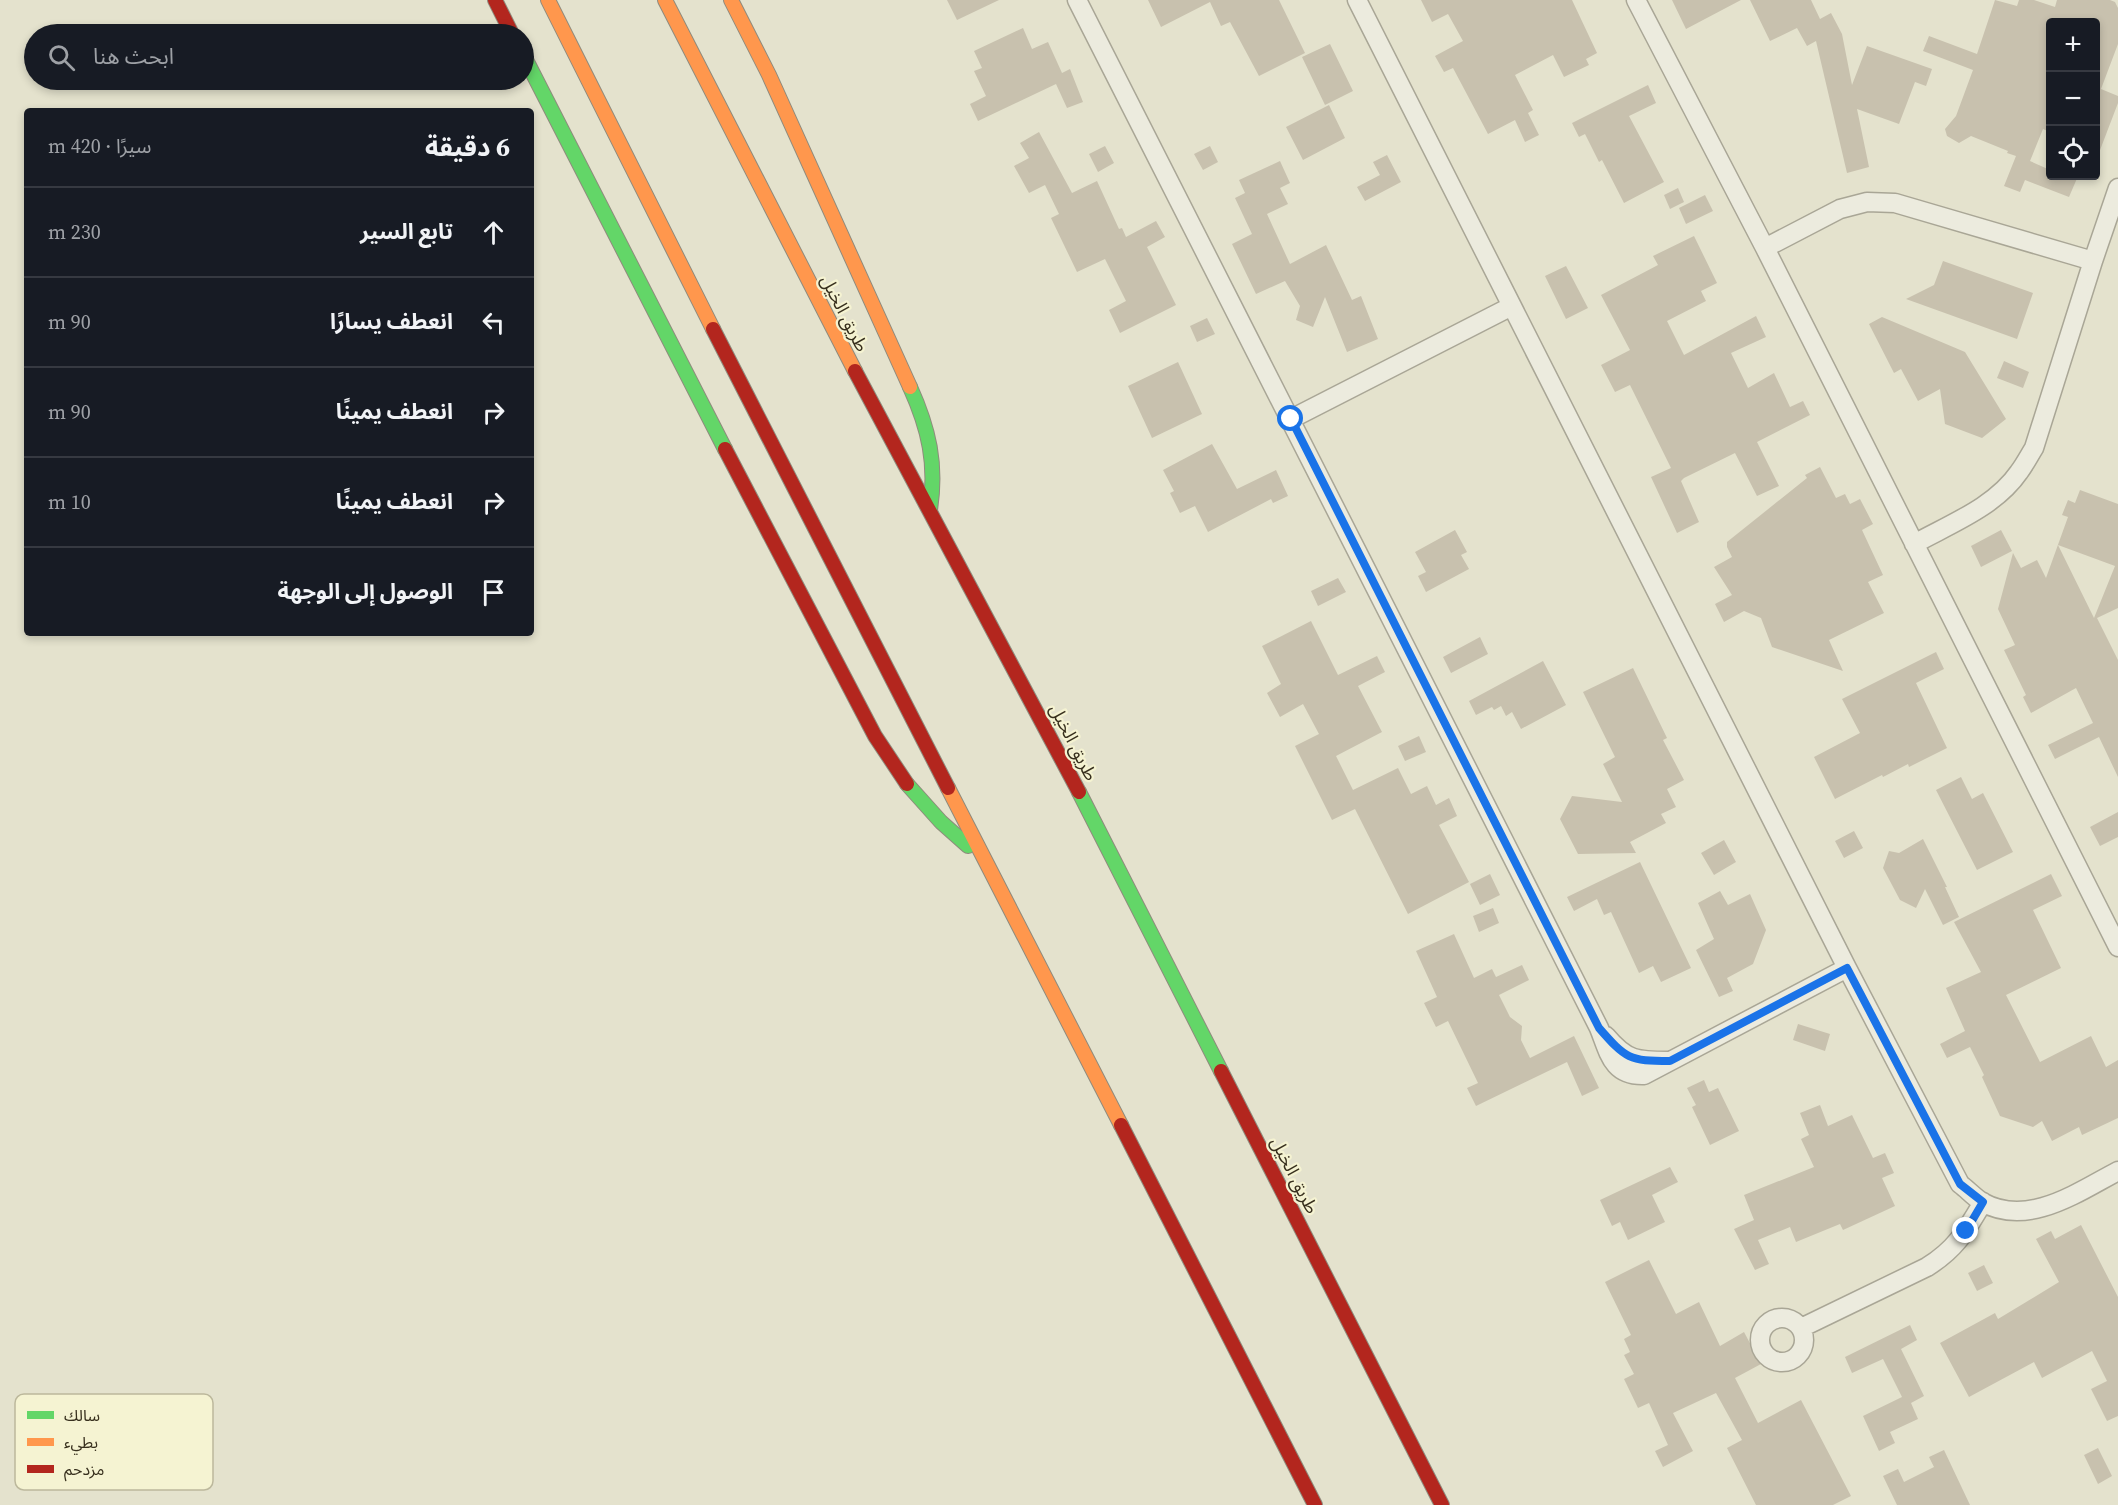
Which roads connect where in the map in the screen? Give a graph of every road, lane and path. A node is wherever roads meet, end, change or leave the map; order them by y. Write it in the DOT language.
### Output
graph roads {
  1 [pos="495,0"];
  2 [pos="548,0"];
  3 [pos="665,0"];
  4 [pos="731,0"];
  5 [pos="1077,0"];
  6 [pos="1358,0"];
  7 [pos="1636,0"];
  8 [pos="507,24"];
  9 [pos="534,76"];
  10 [pos="2118,188"];
  11 [pos="1766,248"];
  12 [pos="2093,261"];
  13 [pos="1512,306"];
  14 [pos="1291,419"];
  15 [pos="930,510"];
  16 [pos="1914,544"];
  17 [pos="981,855"];
  18 [pos="2118,947"];
  19 [pos="1847,968"];
  20 [pos="2118,1171"];
  21 [pos="1983,1202"];
  22 [pos="1801,1328"];
  23 [pos="1315,1505"];
  24 [pos="1442,1505"];
  1 -- 8 [label="highway"];
  2 -- 17 [label="highway"];
  3 -- 15 [label="highway, طريق الخيل"];
  4 -- 15 [label="highway"];
  5 -- 14 [label="street"];
  6 -- 13 [label="street"];
  7 -- 11 [label="street"];
  9 -- 17 [label="highway"];
  10 -- 12 [label="street"];
  11 -- 12 [label="street"];
  11 -- 16 [label="street"];
  12 -- 16 [label="street"];
  13 -- 14 [label="street"];
  13 -- 19 [label="street"];
  14 -- 19 [label="street"];
  15 -- 24 [label="highway, طريق الخيل"];
  16 -- 18 [label="street"];
  17 -- 23 [label="highway"];
  19 -- 21 [label="street"];
  20 -- 21 [label="street"];
  21 -- 22 [label="street"];
}
